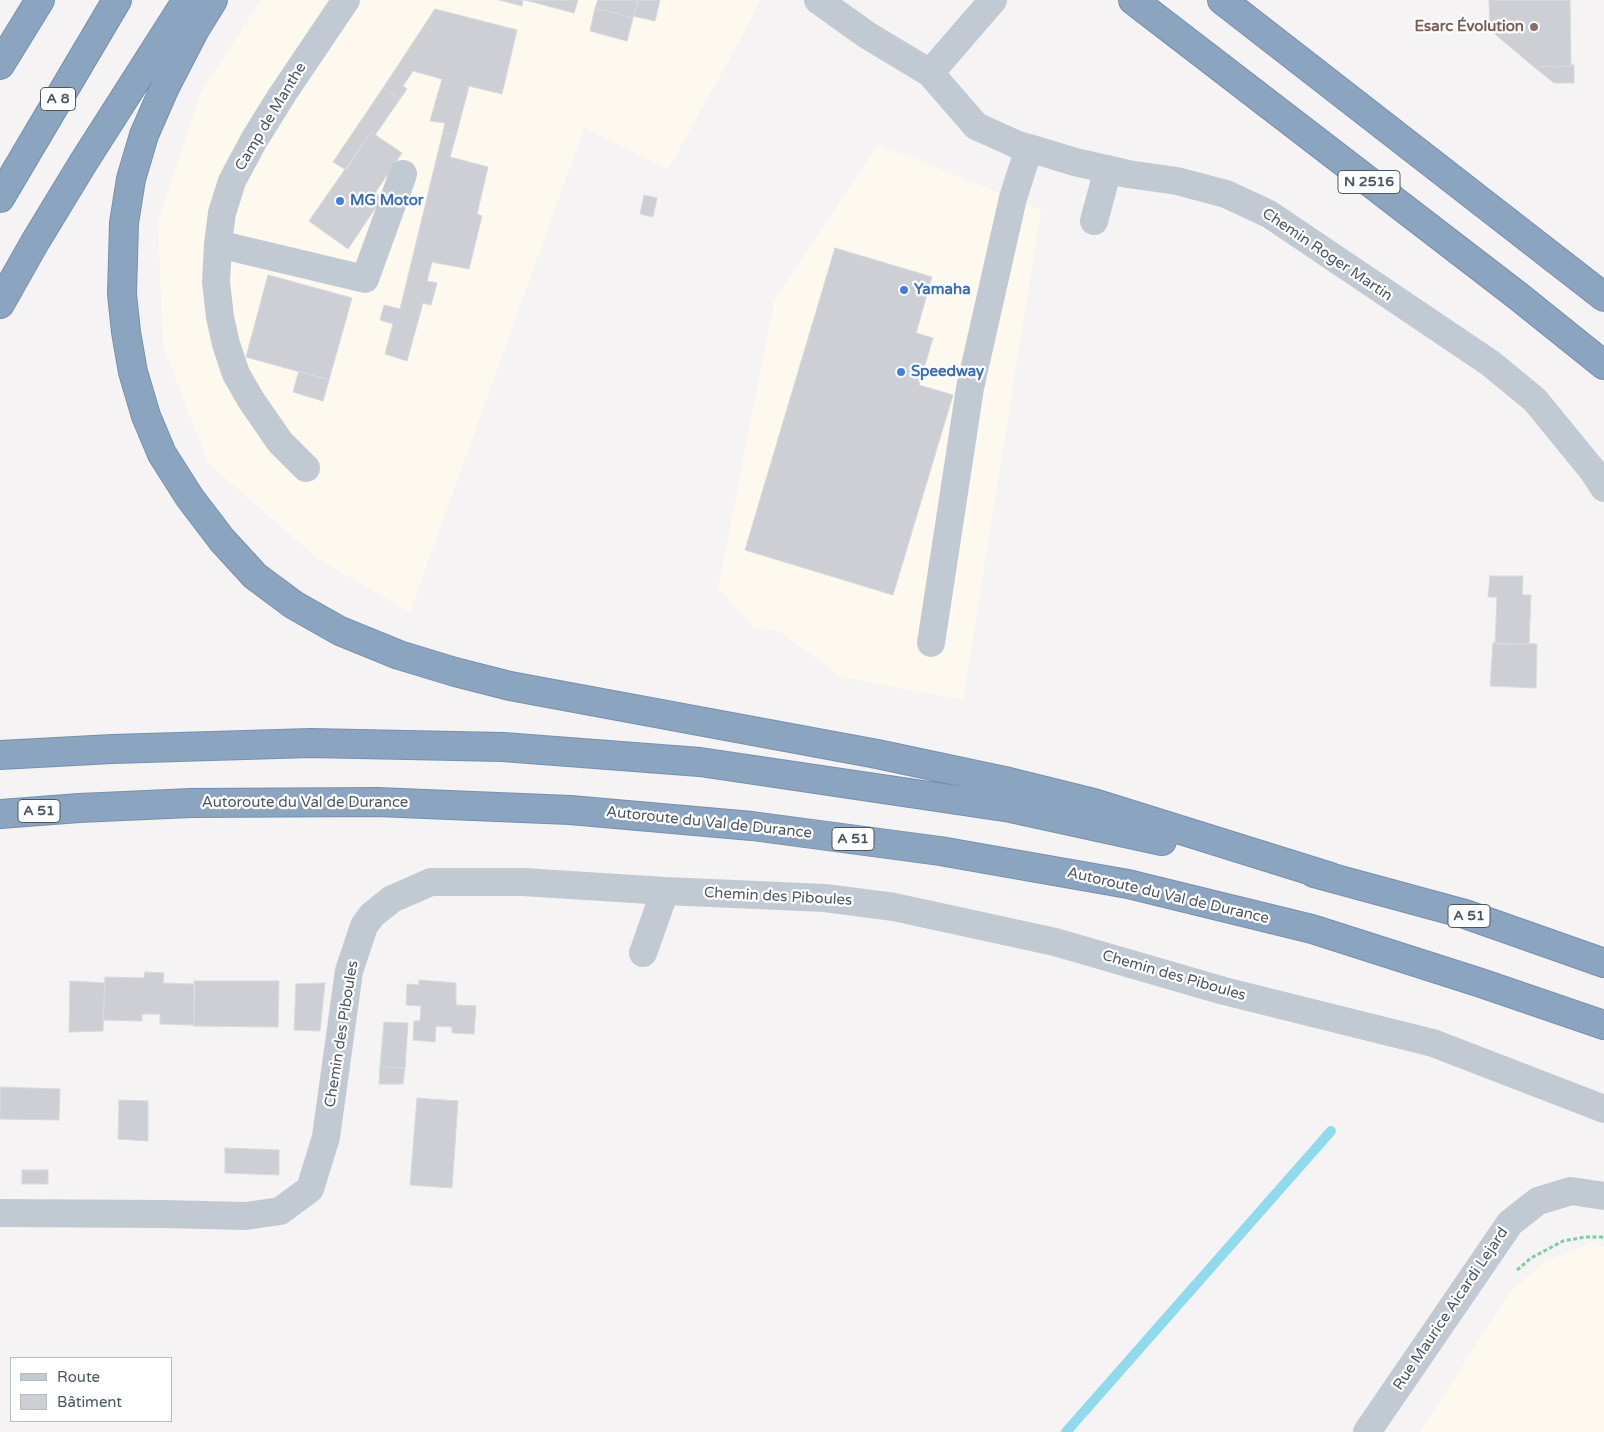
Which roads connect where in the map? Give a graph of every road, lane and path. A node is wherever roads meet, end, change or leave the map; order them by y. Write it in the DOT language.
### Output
graph roads {
  1 [pos="40,0"];
  2 [pos="117,0"];
  3 [pos="187,0"];
  4 [pos="214,0"];
  5 [pos="346,0"];
  6 [pos="818,0"];
  7 [pos="1133,0"];
  8 [pos="1222,0"];
  9 [pos="992,2"];
  10 [pos="0,65"];
  11 [pos="930,73"];
  12 [pos="1029,148"];
  13 [pos="1108,170"];
  14 [pos="403,174"];
  15 [pos="0,198"];
  16 [pos="1094,221"];
  17 [pos="218,244"];
  18 [pos="1604,297"];
  19 [pos="0,304"];
  20 [pos="1604,365"];
  21 [pos="306,468"];
  22 [pos="1604,488"];
  23 [pos="931,643"];
  24 [pos="0,755"];
  25 [pos="79,808"];
  26 [pos="0,814"];
  27 [pos="0,822"];
  28 [pos="1331,877"];
  29 [pos="665,891"];
  30 [pos="643,953"];
  31 [pos="1604,963"];
  32 [pos="1604,1025"];
  33 [pos="1604,1109"];
  34 [pos="1604,1196"];
  35 [pos="0,1213"];
  36 [pos="1604,1237"];
  37 [pos="1516,1271"];
  38 [pos="1367,1432"];
  1 -- 10 [label="highway"];
  2 -- 15 [label="highway, A 8"];
  3 -- 19 [label="highway"];
  4 -- 28 [label="highway"];
  5 -- 17 [label="street, Camp de Manthe"];
  6 -- 11 [label="street"];
  7 -- 20 [label="highway, N 2516"];
  8 -- 18 [label="highway"];
  9 -- 11 [label="street"];
  11 -- 12 [label="street, Chemin Roger Martin"];
  12 -- 13 [label="street, Chemin Roger Martin"];
  12 -- 23 [label="street"];
  13 -- 16 [label="street"];
  13 -- 22 [label="street, Chemin Roger Martin"];
  14 -- 17 [label="street"];
  17 -- 21 [label="street, Camp de Manthe"];
  24 -- 28 [label="highway, A 51"];
  25 -- 26 [label="highway, Autoroute du Val de Durance / A 51"];
  25 -- 27 [label="highway"];
  25 -- 32 [label="highway, Autoroute du Val de Durance / A 51"];
  28 -- 31 [label="highway, A 51"];
  29 -- 30 [label="street"];
  29 -- 33 [label="street, Chemin des Piboules"];
  29 -- 35 [label="street, Chemin des Piboules"];
  34 -- 38 [label="street, Rue Maurice Aicardi Lejard"];
  36 -- 37 [label="path"];
}
